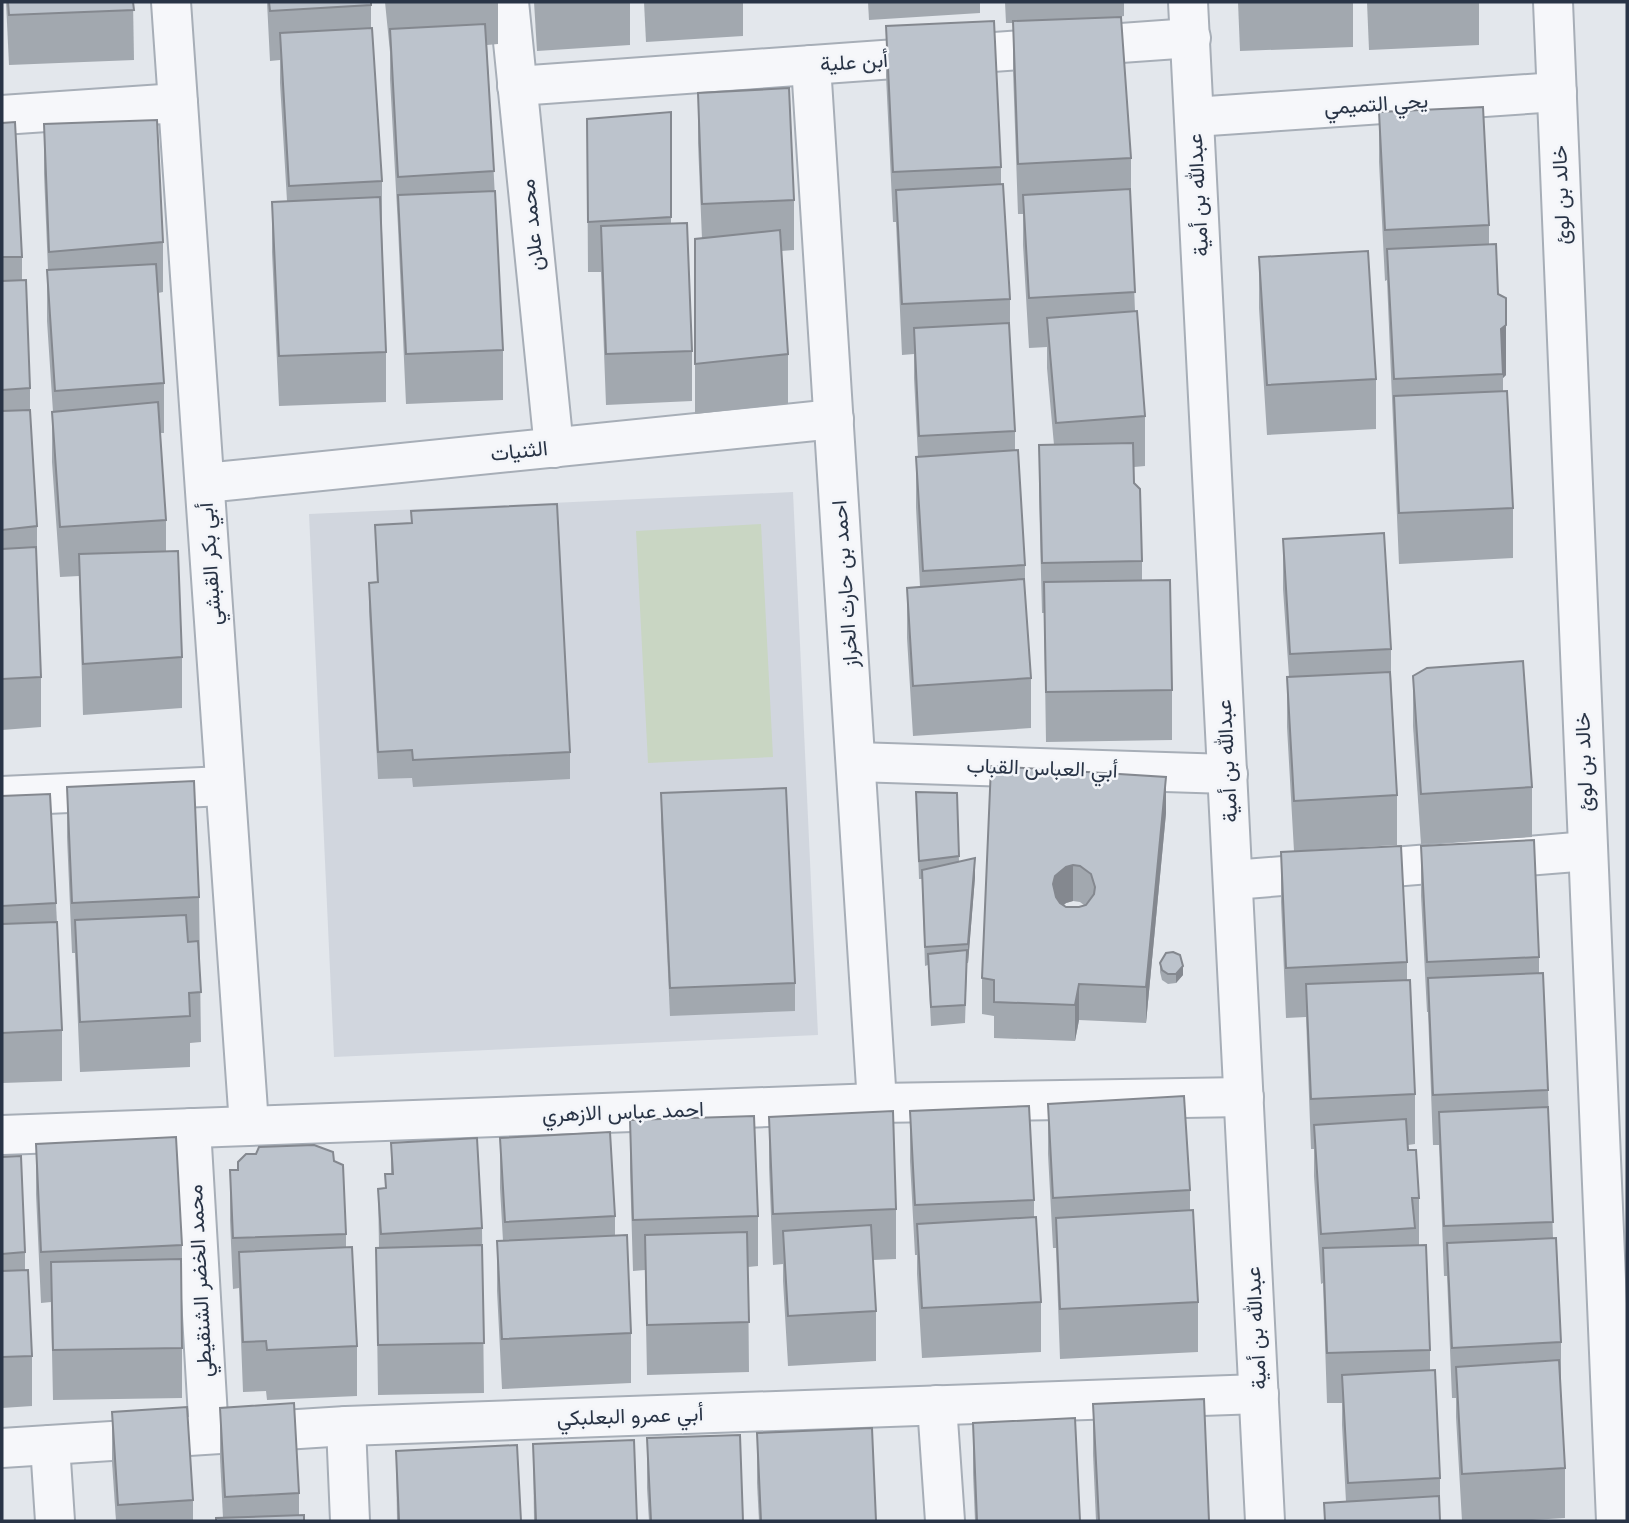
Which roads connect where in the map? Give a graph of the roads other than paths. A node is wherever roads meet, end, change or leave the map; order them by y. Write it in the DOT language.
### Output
graph roads {
  1 [pos="171,2"];
  2 [pos="509,2"];
  3 [pos="1553,2"];
  4 [pos="1189,20"];
  5 [pos="811,65"];
  6 [pos="517,86"];
  7 [pos="1557,92"];
  8 [pos="178,103"];
  9 [pos="2,115"];
  10 [pos="1194,117"];
  11 [pos="834,419"];
  12 [pos="554,448"];
  13 [pos="205,483"];
  14 [pos="856,762"];
  15 [pos="1228,774"];
  16 [pos="225,786"];
  17 [pos="2,796"];
  18 [pos="1588,851"];
  19 [pos="1233,880"];
  20 [pos="1244,1097"];
  21 [pos="877,1104"];
  22 [pos="249,1125"];
  23 [pos="191,1128"];
  24 [pos="2,1135"];
  25 [pos="1259,1394"];
  26 [pos="937,1405"];
  27 [pos="346,1426"];
  28 [pos="209,1434"];
  29 [pos="50,1445"];
  30 [pos="2,1448"];
  31 [pos="55,1521"];
  32 [pos="350,1521"];
  33 [pos="945,1521"];
  34 [pos="1265,1521"];
  35 [pos="1616,1521"];
  1 -- 8 [label="street, أبي بكر القبشي"];
  2 -- 6 [label="street, محمد علان"];
  3 -- 7 [label="street, خالد بن لوئ"];
  4 -- 5 [label="street, أبن علية"];
  4 -- 10 [label="street, عبدالله بن أمية"];
  5 -- 6 [label="street, أبن علية"];
  5 -- 11 [label="street, احمد بن حارث الخراز"];
  6 -- 12 [label="street, محمد علان"];
  7 -- 10 [label="street, يحي التميمي"];
  7 -- 18 [label="street, خالد بن لوئ"];
  8 -- 9 [label="street"];
  8 -- 13 [label="street, أبي بكر القبشي"];
  10 -- 15 [label="street, عبدالله بن أمية"];
  11 -- 12 [label="street, الثنيات"];
  11 -- 14 [label="street, احمد بن حارث الخراز"];
  12 -- 13 [label="street, الثنيات"];
  13 -- 16 [label="street, أبي بكر القبشي"];
  14 -- 15 [label="street, أبي العباس القباب"];
  14 -- 21 [label="street, احمد بن حارث الخراز"];
  15 -- 19 [label="street, عبدالله بن أمية"];
  16 -- 17 [label="street"];
  16 -- 22 [label="street, أبي بكر القبشي"];
  18 -- 19 [label="street"];
  18 -- 35 [label="street, خالد بن لوئ"];
  19 -- 20 [label="street, عبدالله بن أمية"];
  20 -- 21 [label="street, احمد عباس الازهري"];
  20 -- 25 [label="street, عبدالله بن أمية"];
  21 -- 22 [label="street, احمد عباس الازهري"];
  22 -- 23 [label="street, احمد عباس الازهري"];
  23 -- 24 [label="street, احمد عباس الازهري"];
  23 -- 28 [label="street, محمد الخضر الشنقيطي"];
  25 -- 26 [label="street, أبي عمرو البعلبكي"];
  25 -- 34 [label="street, عبدالله بن أمية"];
  26 -- 27 [label="street, أبي عمرو البعلبكي"];
  26 -- 33 [label="street"];
  27 -- 28 [label="street, أبي عمرو البعلبكي"];
  27 -- 32 [label="street"];
  28 -- 29 [label="street, أبي عمرو البعلبكي"];
  29 -- 30 [label="street, أبي عمرو البعلبكي"];
  29 -- 31 [label="street"];
}
